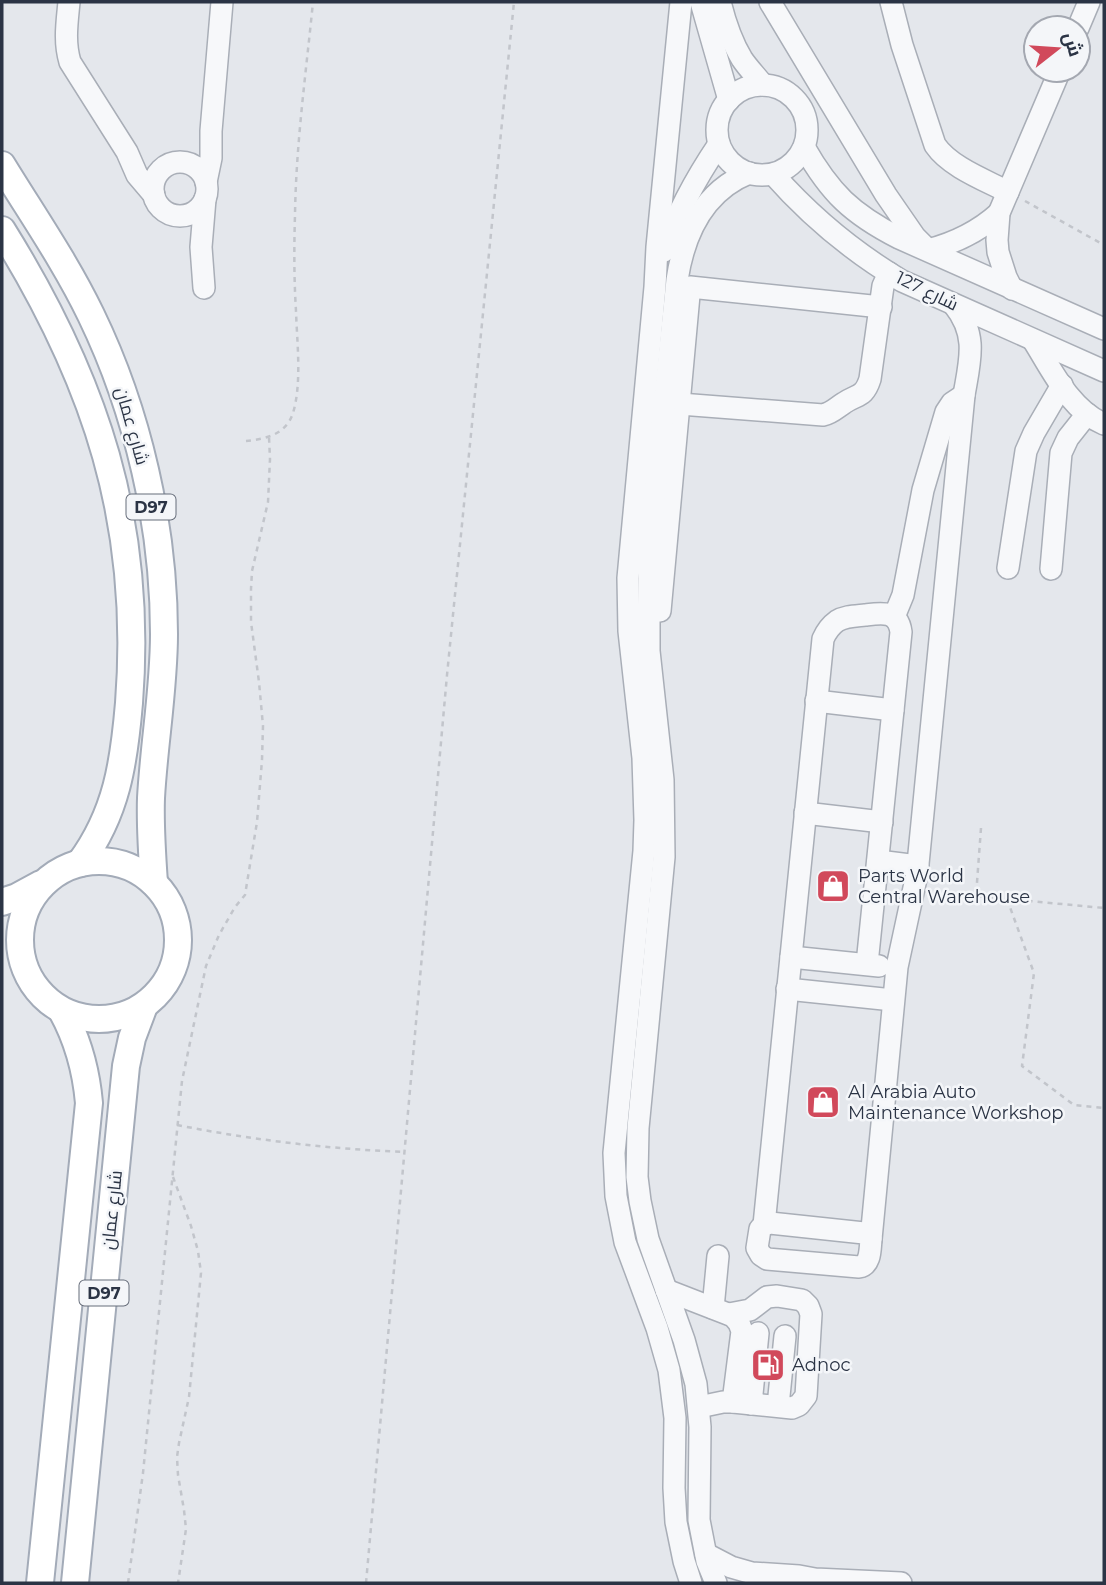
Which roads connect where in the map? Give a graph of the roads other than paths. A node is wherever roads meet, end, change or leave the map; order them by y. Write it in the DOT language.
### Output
graph roads {
  1 [pos="68,2"];
  2 [pos="222,2"];
  3 [pos="681,2"];
  4 [pos="701,2"];
  5 [pos="720,2"];
  6 [pos="770,2"];
  7 [pos="891,2"];
  8 [pos="1054,84"];
  9 [pos="763,85"];
  10 [pos="729,100"];
  11 [pos="211,131"];
  12 [pos="719,144"];
  13 [pos="804,147"];
  14 [pos="127,152"];
  15 [pos="2,165"];
  16 [pos="172,165"];
  17 [pos="749,173"];
  18 [pos="773,174"];
  19 [pos="205,191"];
  20 [pos="1008,192"];
  21 [pos="154,195"];
  22 [pos="999,213"];
  23 [pos="181,216"];
  24 [pos="692,227"];
  25 [pos="2,230"];
  26 [pos="201,247"];
  27 [pos="928,250"];
  28 [pos="889,273"];
  29 [pos="655,287"];
  30 [pos="690,287"];
  31 [pos="204,288"];
  32 [pos="1012,289"];
  33 [pos="954,304"];
  34 [pos="881,307"];
  35 [pos="1104,329"];
  36 [pos="1010,330"];
  37 [pos="1032,340"];
  38 [pos="971,357"];
  39 [pos="1104,371"];
  40 [pos="1062,385"];
  41 [pos="964,395"];
  42 [pos="680,404"];
  43 [pos="1096,419"];
  44 [pos="1008,568"];
  45 [pos="1051,569"];
  46 [pos="894,617"];
  47 [pos="651,672"];
  48 [pos="816,701"];
  49 [pos="893,710"];
  50 [pos="805,813"];
  51 [pos="882,822"];
  52 [pos="878,861"];
  53 [pos="80,863"];
  54 [pos="918,866"];
  55 [pos="46,881"];
  56 [pos="154,883"];
  57 [pos="874,895"];
  58 [pos="912,900"];
  59 [pos="2,902"];
  60 [pos="790,957"];
  61 [pos="2,959"];
  62 [pos="867,964"];
  63 [pos="897,967"];
  64 [pos="26,972"];
  65 [pos="787,989"];
  66 [pos="893,1000"];
  67 [pos="144,1006"];
  68 [pos="62,1011"];
  69 [pos="764,1225"];
  70 [pos="871,1239"];
  71 [pos="718,1256"];
  72 [pos="666,1290"];
  73 [pos="736,1322"];
  74 [pos="785,1336"];
  75 [pos="810,1339"];
  76 [pos="781,1372"];
  77 [pos="742,1403"];
  78 [pos="699,1407"];
  79 [pos="706,1554"];
  80 [pos="815,1579"];
  81 [pos="40,1583"];
  82 [pos="75,1583"];
  83 [pos="691,1583"];
  84 [pos="716,1583"];
  85 [pos="765,1583"];
  86 [pos="901,1583"];
  1 -- 14 [label="street"];
  2 -- 11 [label="street"];
  3 -- 29 [label="street"];
  4 -- 10 [label="street"];
  5 -- 9 [label="street"];
  6 -- 27 [label="street"];
  7 -- 20 [label="street"];
  8 -- 20 [label="street"];
  9 -- 10 [label="street"];
  9 -- 13 [label="street"];
  10 -- 12 [label="street"];
  11 -- 16 [label="street"];
  11 -- 19 [label="street"];
  12 -- 17 [label="street"];
  12 -- 29 [label="street"];
  13 -- 18 [label="street"];
  13 -- 27 [label="street, شارع 127"];
  14 -- 16 [label="street"];
  14 -- 21 [label="street"];
  15 -- 56 [label="main road, شارع عمان / D97"];
  16 -- 19 [label="street"];
  16 -- 21 [label="street"];
  17 -- 18 [label="street"];
  17 -- 24 [label="street"];
  18 -- 28 [label="street, شارع 127"];
  19 -- 23 [label="street"];
  19 -- 26 [label="street"];
  20 -- 22 [label="street"];
  21 -- 23 [label="street"];
  22 -- 27 [label="street"];
  22 -- 32 [label="street"];
  23 -- 26 [label="street"];
  24 -- 30 [label="street"];
  24 -- 47 [label="street"];
  25 -- 53 [label="main road, شارع عمان / D97"];
  26 -- 31 [label="street"];
  27 -- 32 [label="street, شارع 127"];
  28 -- 33 [label="street, شارع 127"];
  28 -- 34 [label="street"];
  29 -- 83 [label="street"];
  30 -- 34 [label="street"];
  30 -- 42 [label="street"];
  32 -- 35 [label="street, شارع 127"];
  33 -- 36 [label="street, شارع 127"];
  33 -- 38 [label="street"];
  34 -- 42 [label="street"];
  36 -- 37 [label="street, شارع 127"];
  36 -- 38 [label="street"];
  37 -- 39 [label="street, شارع 127"];
  37 -- 40 [label="street"];
  38 -- 41 [label="street"];
  40 -- 43 [label="street"];
  40 -- 44 [label="street"];
  41 -- 46 [label="street"];
  41 -- 54 [label="street"];
  42 -- 47 [label="street"];
  43 -- 45 [label="street"];
  46 -- 48 [label="street"];
  46 -- 49 [label="street"];
  47 -- 72 [label="street"];
  48 -- 49 [label="street"];
  48 -- 50 [label="street"];
  49 -- 51 [label="street"];
  50 -- 51 [label="street"];
  50 -- 60 [label="street"];
  51 -- 52 [label="street"];
  52 -- 54 [label="street"];
  52 -- 57 [label="street"];
  53 -- 55 [label="main road"];
  53 -- 56 [label="main road"];
  54 -- 58 [label="street"];
  55 -- 59 [label="main road"];
  55 -- 64 [label="main road"];
  56 -- 67 [label="main road"];
  57 -- 58 [label="street"];
  57 -- 62 [label="street"];
  58 -- 63 [label="street"];
  60 -- 62 [label="street"];
  60 -- 65 [label="street"];
  61 -- 64 [label="main road"];
  62 -- 63 [label="street"];
  63 -- 66 [label="street"];
  64 -- 68 [label="main road"];
  65 -- 66 [label="street"];
  65 -- 69 [label="street"];
  66 -- 70 [label="street"];
  67 -- 68 [label="main road"];
  67 -- 82 [label="main road, شارع عمان / D97"];
  68 -- 81 [label="main road, شارع عمان / D97"];
  69 -- 70 [label="street"];
  69 -- 70 [label="street"];
  71 -- 73 [label="street"];
  72 -- 73 [label="street"];
  72 -- 78 [label="street"];
  73 -- 74 [label="street"];
  73 -- 75 [label="street"];
  73 -- 76 [label="street"];
  73 -- 77 [label="street"];
  74 -- 75 [label="street"];
  74 -- 76 [label="street"];
  75 -- 76 [label="street"];
  76 -- 77 [label="street"];
  76 -- 77 [label="street"];
  77 -- 78 [label="street"];
  78 -- 79 [label="street"];
  79 -- 80 [label="street"];
  79 -- 84 [label="street"];
  80 -- 85 [label="street"];
  80 -- 86 [label="street"];
}
